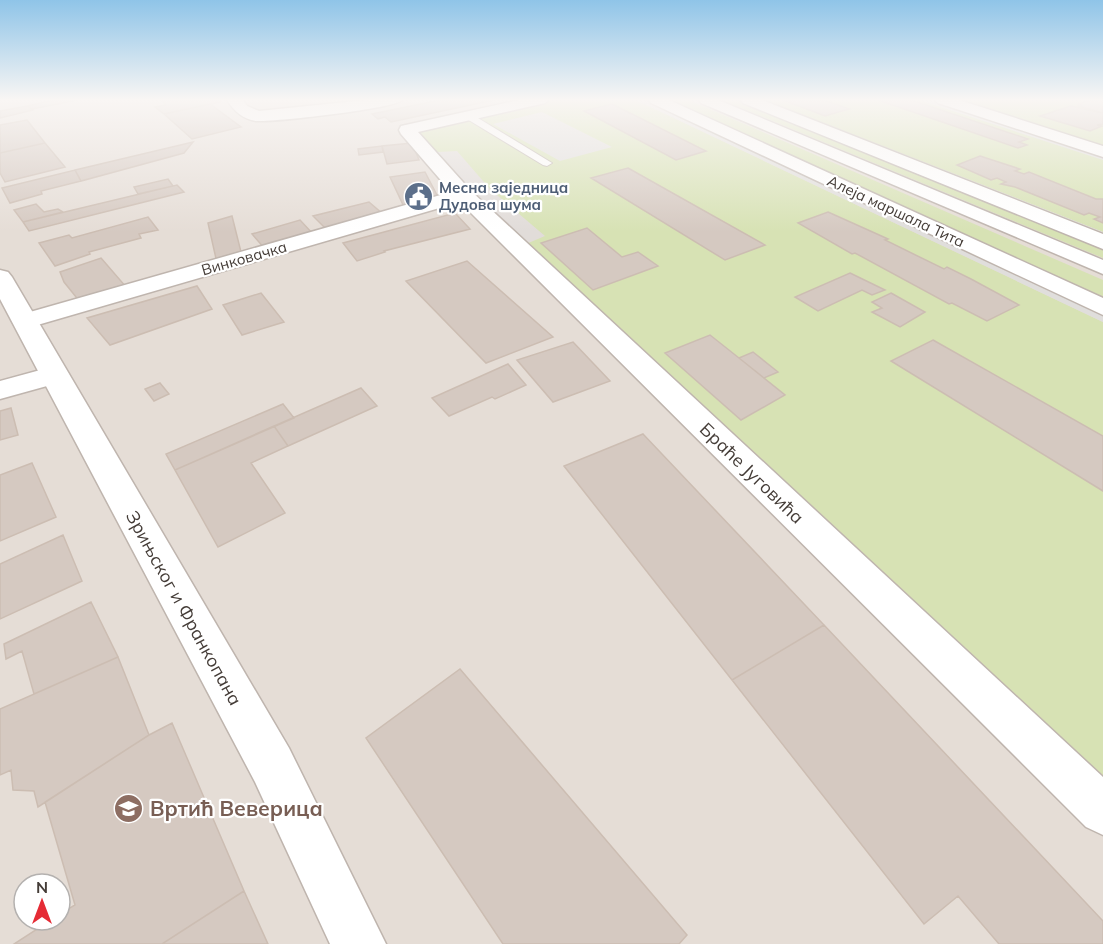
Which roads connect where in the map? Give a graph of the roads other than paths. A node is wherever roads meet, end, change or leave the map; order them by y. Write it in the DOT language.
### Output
graph roads {
  1 [pos="419,144"];
  2 [pos="515,144"];
  3 [pos="751,144"];
  4 [pos="810,144"];
  5 [pos="858,144"];
  6 [pos="1079,144"];
  7 [pos="1103,152"];
  8 [pos="547,163"];
  9 [pos="464,195"];
  10 [pos="1103,242"];
  11 [pos="1103,268"];
  12 [pos="0,278"];
  13 [pos="1103,307"];
  14 [pos="25,321"];
  15 [pos="55,375"];
  16 [pos="0,390"];
  17 [pos="1103,810"];
  18 [pos="358,944"];
  1 -- 9 [label="street, Браће Југовића"];
  2 -- 8 [label="lane"];
  3 -- 13 [label="street, Алеја маршала Тита"];
  4 -- 11 [label="street, Алеја маршала Тита"];
  5 -- 10 [label="street"];
  6 -- 7 [label="street"];
  9 -- 14 [label="street, Винковачка"];
  9 -- 17 [label="street, Браће Југовића"];
  12 -- 14 [label="street, Зрињског и Франкопана"];
  14 -- 15 [label="street, Зрињског и Франкопана"];
  15 -- 16 [label="street"];
  15 -- 18 [label="street, Зрињског и Франкопана"];
}
